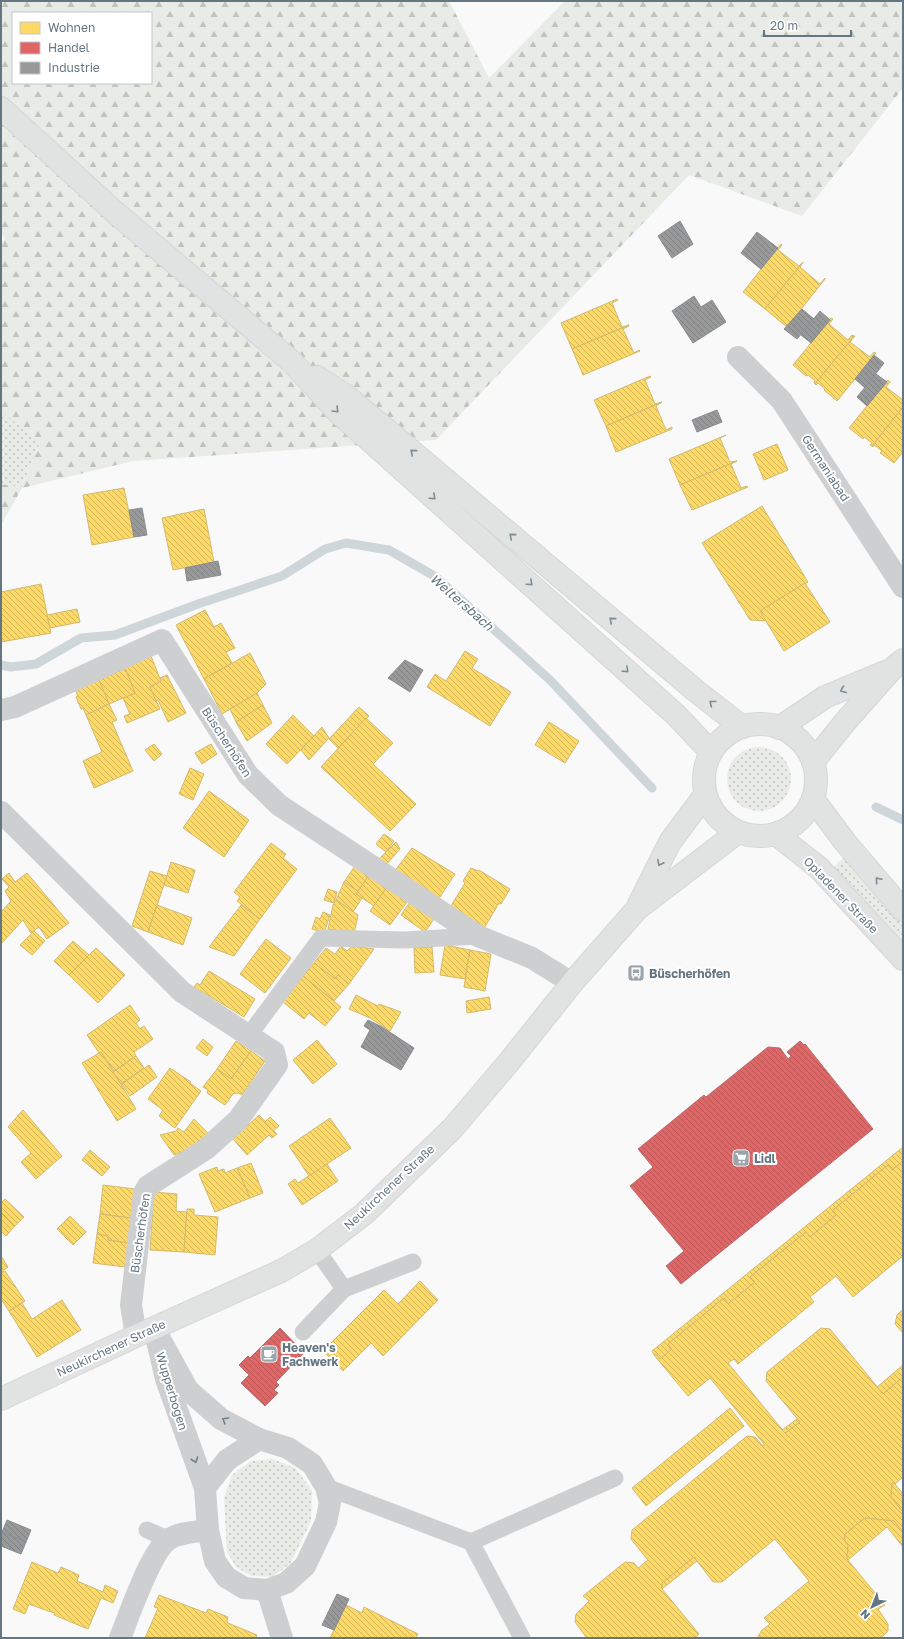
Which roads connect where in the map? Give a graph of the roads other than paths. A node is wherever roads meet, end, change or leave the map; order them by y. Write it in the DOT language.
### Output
graph roads {
  1 [pos="1,108"];
  2 [pos="738,357"];
  3 [pos="291,361"];
  4 [pos="903,587"];
  5 [pos="897,665"];
  6 [pos="1,710"];
  7 [pos="742,727"];
  8 [pos="779,728"];
  9 [pos="711,752"];
  10 [pos="813,762"];
  11 [pos="706,795"];
  12 [pos="812,799"];
  13 [pos="1,812"];
  14 [pos="738,832"];
  15 [pos="776,834"];
  16 [pos="637,909"];
  17 [pos="903,910"];
  18 [pos="478,936"];
  19 [pos="903,959"];
  20 [pos="572,982"];
  21 [pos="248,1035"];
  22 [pos="317,1250"];
  23 [pos="412,1262"];
  24 [pos="344,1289"];
  25 [pos="145,1332"];
  26 [pos="303,1332"];
  27 [pos="1,1399"];
  28 [pos="259,1439"];
  29 [pos="615,1478"];
  30 [pos="326,1487"];
  31 [pos="205,1488"];
  32 [pos="147,1530"];
  33 [pos="208,1530"];
  34 [pos="168,1539"];
  35 [pos="471,1542"];
  36 [pos="267,1590"];
  37 [pos="120,1638"];
  38 [pos="282,1638"];
  39 [pos="522,1638"];
  1 -- 3 [label="main road"];
  2 -- 4 [label="street, Germaniabad"];
  7 -- 3 [label="main road, one-way"];
  3 -- 9 [label="main road, one-way"];
  5 -- 8 [label="main road, one-way"];
  5 -- 10 [label="main road"];
  6 -- 18 [label="street, Büscherhöfen"];
  7 -- 8 [label="main road"];
  7 -- 9 [label="main road"];
  8 -- 10 [label="main road"];
  9 -- 11 [label="main road"];
  10 -- 12 [label="main road"];
  11 -- 14 [label="main road"];
  11 -- 16 [label="main road, Neukirchener Straße, one-way"];
  12 -- 15 [label="main road"];
  17 -- 12 [label="main road, one-way"];
  13 -- 21 [label="street, Büscherhöfen"];
  14 -- 15 [label="main road"];
  14 -- 16 [label="main road, Neukirchener Straße"];
  15 -- 19 [label="main road, Opladener Straße"];
  16 -- 20 [label="main road, Neukirchener Straße"];
  18 -- 20 [label="street, Büscherhöfen"];
  18 -- 21 [label="lane, Büscherhöfen"];
  20 -- 22 [label="main road, Neukirchener Straße"];
  21 -- 25 [label="street, Büscherhöfen"];
  22 -- 24 [label="lane"];
  22 -- 25 [label="main road, Neukirchener Straße"];
  23 -- 24 [label="lane"];
  24 -- 26 [label="lane"];
  25 -- 27 [label="main road, Neukirchener Straße"];
  28 -- 25 [label="street, Wupperbogen, one-way"];
  25 -- 31 [label="street, Wupperbogen, one-way"];
  28 -- 30 [label="street"];
  28 -- 31 [label="street"];
  29 -- 35 [label="lane"];
  30 -- 35 [label="lane"];
  30 -- 36 [label="street"];
  31 -- 33 [label="street"];
  32 -- 34 [label="lane"];
  33 -- 34 [label="street"];
  33 -- 36 [label="street"];
  34 -- 37 [label="street"];
  35 -- 39 [label="lane"];
  36 -- 38 [label="street"];
}
